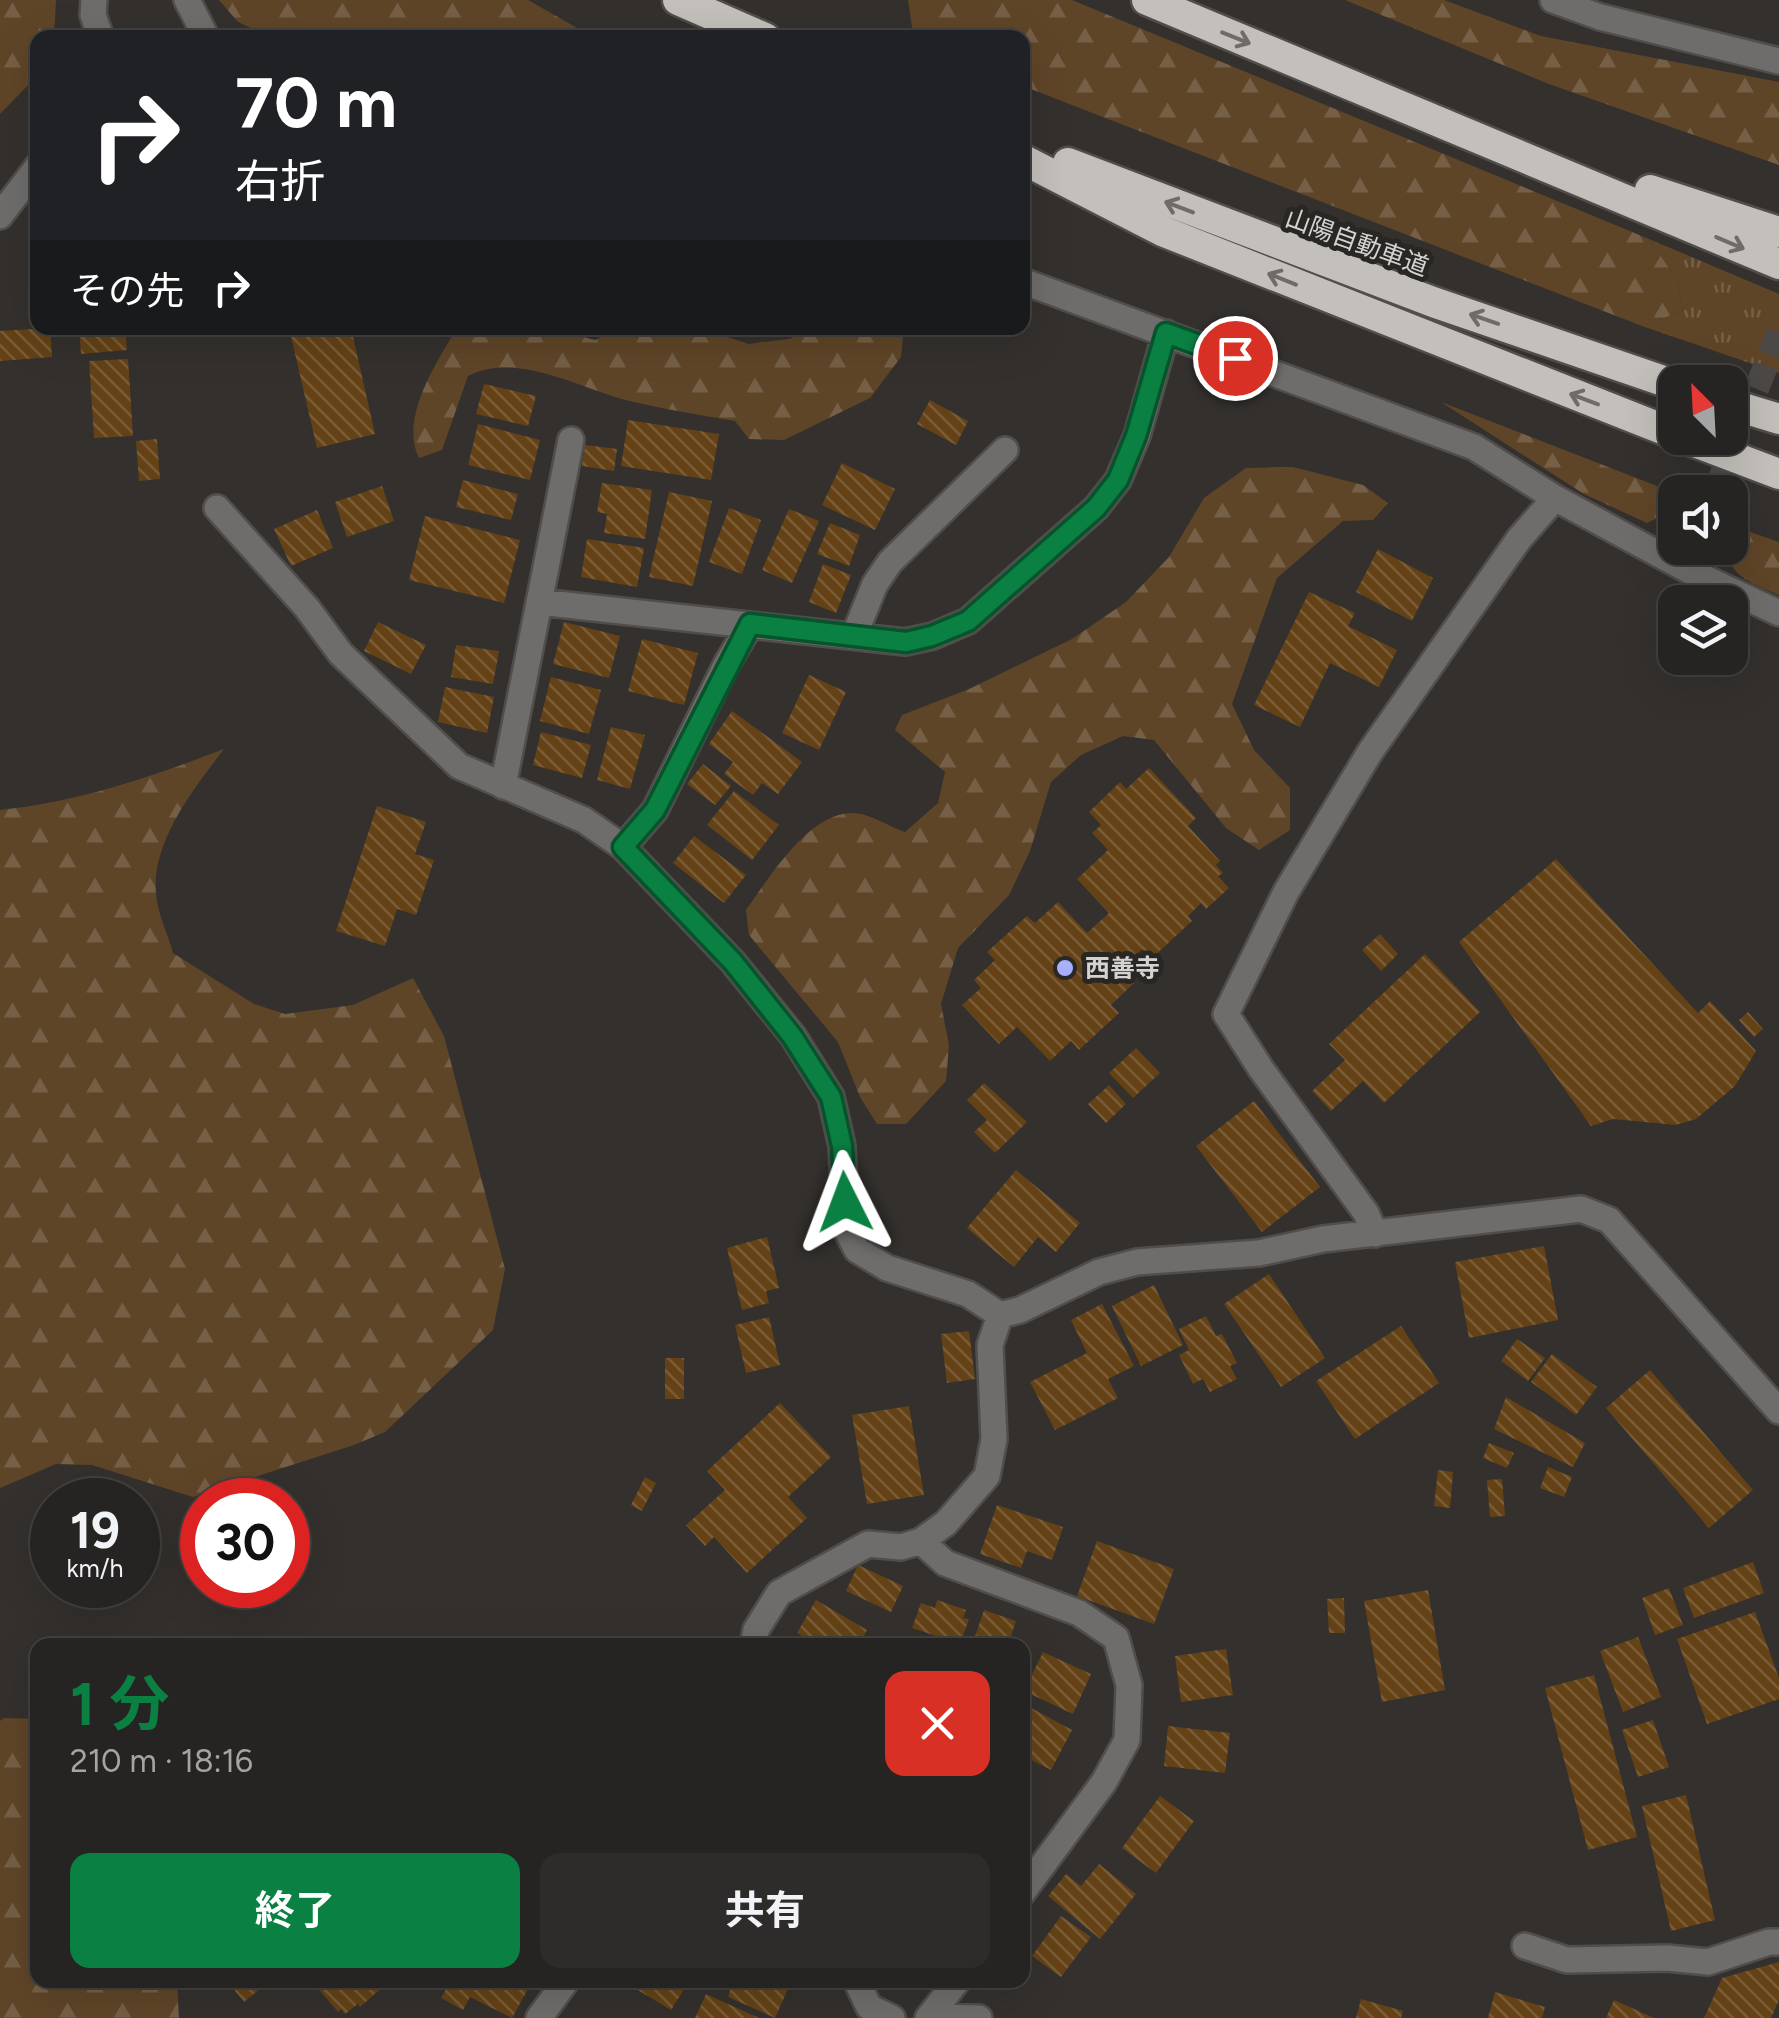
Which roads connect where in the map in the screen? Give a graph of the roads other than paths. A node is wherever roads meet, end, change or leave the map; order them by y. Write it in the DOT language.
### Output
graph roads {
  1 [pos="94,0"];
  2 [pos="187,0"];
  3 [pos="678,0"];
  4 [pos="1146,0"];
  5 [pos="1552,0"];
  6 [pos="98,30"];
  7 [pos="201,30"];
  8 [pos="747,30"];
  9 [pos="1779,61"];
  10 [pos="1452,126"];
  11 [pos="1030,148"];
  12 [pos="1030,163"];
  13 [pos="30,177"];
  14 [pos="0,216"];
  15 [pos="1779,232"];
  16 [pos="1779,264"];
  17 [pos="1030,284"];
  18 [pos="1166,333"];
  19 [pos="1658,379"];
  20 [pos="1748,410"];
  21 [pos="1779,419"];
  22 [pos="1658,427"];
  23 [pos="571,440"];
  24 [pos="1005,450"];
  25 [pos="1729,455"];
  26 [pos="1779,474"];
  27 [pos="1555,498"];
  28 [pos="217,508"];
  29 [pos="1658,544"];
  30 [pos="1701,565"];
  31 [pos="539,602"];
  32 [pos="1779,613"];
  33 [pos="750,624"];
  34 [pos="854,636"];
  35 [pos="503,786"];
  36 [pos="623,847"];
  37 [pos="1376,1234"];
  38 [pos="1000,1315"];
  39 [pos="1779,1412"];
  40 [pos="921,1540"];
  41 [pos="754,1638"];
  42 [pos="1030,1882"];
  43 [pos="1779,1942"];
  44 [pos="1526,1946"];
  45 [pos="561,1988"];
  46 [pos="860,1988"];
  47 [pos="952,1988"];
  48 [pos="539,2018"];
  49 [pos="892,2018"];
  50 [pos="929,2018"];
  51 [pos="979,2018"];
  1 -- 6 [label="street"];
  2 -- 7 [label="street"];
  3 -- 8 [label="highway"];
  4 -- 10 [label="highway, one-way"];
  5 -- 9 [label="street"];
  10 -- 15 [label="highway"];
  10 -- 16 [label="highway, one-way"];
  19 -- 11 [label="highway, 山陽自動車道, one-way"];
  22 -- 12 [label="highway, one-way"];
  13 -- 14 [label="street"];
  17 -- 18 [label="street"];
  18 -- 27 [label="street"];
  18 -- 34 [label="street"];
  20 -- 21 [label="highway"];
  23 -- 31 [label="street"];
  24 -- 34 [label="street"];
  25 -- 26 [label="highway"];
  27 -- 29 [label="street"];
  27 -- 37 [label="street"];
  28 -- 35 [label="street"];
  30 -- 32 [label="street"];
  31 -- 33 [label="street"];
  31 -- 35 [label="street"];
  33 -- 34 [label="street"];
  33 -- 36 [label="street"];
  35 -- 36 [label="street"];
  36 -- 38 [label="street"];
  37 -- 38 [label="street"];
  37 -- 39 [label="street"];
  38 -- 40 [label="street"];
  40 -- 41 [label="street"];
  40 -- 42 [label="street"];
  43 -- 44 [label="street"];
  45 -- 48 [label="street"];
  46 -- 49 [label="street"];
  47 -- 50 [label="street"];
  50 -- 51 [label="street"];
}
